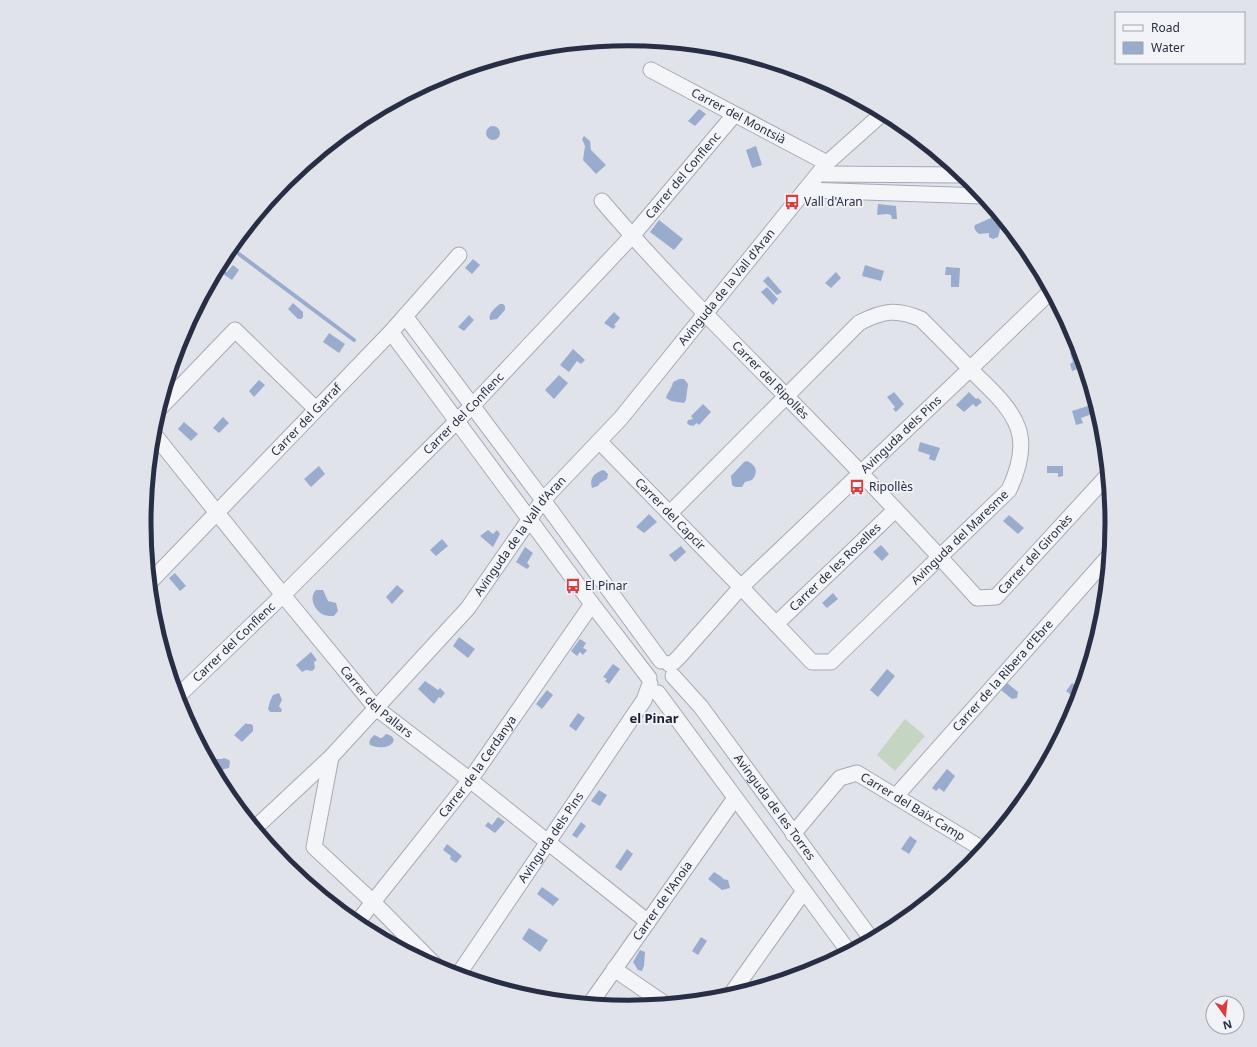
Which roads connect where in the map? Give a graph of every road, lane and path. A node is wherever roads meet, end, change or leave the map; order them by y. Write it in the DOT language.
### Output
graph roads {
  1 [pos="651,70"];
  2 [pos="734,114"];
  3 [pos="879,117"];
  4 [pos="823,169"];
  5 [pos="954,175"];
  6 [pos="805,190"];
  7 [pos="975,196"];
  8 [pos="602,201"];
  9 [pos="632,236"];
  10 [pos="459,255"];
  11 [pos="1047,295"];
  12 [pos="705,314"];
  13 [pos="406,316"];
  14 [pos="392,332"];
  15 [pos="970,369"];
  16 [pos="787,397"];
  17 [pos="167,401"];
  18 [pos="473,405"];
  19 [pos="316,409"];
  20 [pos="458,421"];
  21 [pos="158,440"];
  22 [pos="599,441"];
  23 [pos="860,473"];
  24 [pos="1104,479"];
  25 [pos="544,500"];
  26 [pos="895,510"];
  27 [pos="216,513"];
  28 [pos="670,513"];
  29 [pos="530,520"];
  30 [pos="940,558"];
  31 [pos="1104,561"];
  32 [pos="154,578"];
  33 [pos="741,587"];
  34 [pos="283,595"];
  35 [pos="592,604"];
  36 [pos="776,624"];
  37 [pos="668,667"];
  38 [pos="652,689"];
  39 [pos="182,692"];
  40 [pos="376,708"];
  41 [pos="332,757"];
  42 [pos="470,780"];
  43 [pos="896,796"];
  44 [pos="735,798"];
  45 [pos="259,825"];
  46 [pos="793,834"];
  47 [pos="547,842"];
  48 [pos="979,847"];
  49 [pos="804,891"];
  50 [pos="372,902"];
  51 [pos="360,919"];
  52 [pos="648,922"];
  53 [pos="869,936"];
  54 [pos="846,948"];
  55 [pos="426,956"];
  56 [pos="614,969"];
  57 [pos="461,971"];
  58 [pos="735,989"];
  59 [pos="593,1000"];
  60 [pos="659,1000"];
  1 -- 2 [label="street, Carrer del Montsià"];
  2 -- 4 [label="street, Carrer del Montsià"];
  2 -- 9 [label="street, Carrer del Conflenc"];
  3 -- 4 [label="street, Avinguda de la Vall d'Aran"];
  4 -- 5 [label="street, Carrer del Montsià"];
  4 -- 6 [label="street, Avinguda de la Vall d'Aran"];
  6 -- 7 [label="street"];
  6 -- 12 [label="street, Avinguda de la Vall d'Aran"];
  8 -- 9 [label="street, Carrer del Ripollès"];
  9 -- 12 [label="street, Carrer del Ripollès"];
  9 -- 18 [label="street, Carrer del Conflenc"];
  10 -- 13 [label="street, Carrer del Garraf"];
  11 -- 15 [label="street, Avinguda dels Pins"];
  12 -- 16 [label="street, Carrer del Ripollès"];
  12 -- 22 [label="street, Avinguda de la Vall d'Aran"];
  13 -- 14 [label="street, Carrer del Garraf"];
  13 -- 18 [label="street, Avinguda de les Torres"];
  14 -- 19 [label="street, Carrer del Garraf"];
  14 -- 20 [label="street"];
  15 -- 16 [label="street, Avinguda del Maresme"];
  15 -- 23 [label="street, Avinguda dels Pins"];
  15 -- 30 [label="street, Avinguda del Maresme"];
  16 -- 23 [label="street, Carrer del Ripollès"];
  16 -- 28 [label="street, Avinguda del Maresme"];
  17 -- 19 [label="street"];
  18 -- 20 [label="street, Carrer del Conflenc"];
  18 -- 25 [label="street, Avinguda de les Torres"];
  19 -- 27 [label="street, Carrer del Garraf"];
  20 -- 29 [label="street"];
  20 -- 34 [label="street, Carrer del Conflenc"];
  21 -- 27 [label="street, Carrer del Pallars"];
  22 -- 25 [label="street, Avinguda de la Vall d'Aran"];
  22 -- 28 [label="street, Carrer del Capcir"];
  23 -- 26 [label="street, Carrer del Ripollès"];
  23 -- 33 [label="street, Avinguda dels Pins"];
  24 -- 30 [label="street, Carrer del Gironès"];
  25 -- 29 [label="street, Avinguda de la Vall d'Aran"];
  25 -- 37 [label="street, Avinguda de les Torres"];
  26 -- 30 [label="street, Carrer del Ripollès"];
  26 -- 36 [label="street, Carrer de les Roselles"];
  27 -- 32 [label="street, Carrer del Garraf"];
  27 -- 34 [label="street, Carrer del Pallars"];
  28 -- 33 [label="street, Carrer del Capcir"];
  29 -- 35 [label="street"];
  29 -- 40 [label="street, Avinguda de la Vall d'Aran"];
  30 -- 36 [label="street, Avinguda del Maresme"];
  31 -- 43 [label="street, Carrer de la Ribera d'Ebre"];
  33 -- 36 [label="street, Avinguda del Maresme"];
  33 -- 37 [label="street, Avinguda dels Pins"];
  34 -- 39 [label="street, Carrer del Conflenc"];
  34 -- 40 [label="street, Carrer del Pallars"];
  35 -- 38 [label="street"];
  35 -- 42 [label="street, Carrer de la Cerdanya"];
  37 -- 38 [label="street, Avinguda dels Pins"];
  37 -- 38 [label="street"];
  37 -- 46 [label="street, Avinguda de les Torres"];
  38 -- 44 [label="street"];
  38 -- 47 [label="street, Avinguda dels Pins"];
  40 -- 41 [label="street, Avinguda de la Vall d'Aran"];
  40 -- 42 [label="street, Carrer del Pallars"];
  41 -- 45 [label="street, Avinguda de la Vall d'Aran"];
  41 -- 50 [label="street"];
  42 -- 47 [label="street, Carrer del Pallars"];
  42 -- 50 [label="street, Carrer de la Cerdanya"];
  43 -- 46 [label="street, Carrer del Baix Camp"];
  43 -- 48 [label="street, Carrer del Baix Camp"];
  44 -- 49 [label="street"];
  44 -- 52 [label="street, Carrer de l'Anoia"];
  46 -- 53 [label="street, Avinguda de les Torres"];
  47 -- 52 [label="street, Carrer del Pallars"];
  47 -- 57 [label="street, Avinguda dels Pins"];
  49 -- 54 [label="street"];
  49 -- 58 [label="street"];
  50 -- 51 [label="street, Carrer de la Cerdanya"];
  50 -- 55 [label="street"];
  52 -- 56 [label="street, Carrer de l'Anoia"];
  56 -- 59 [label="street, Carrer de l'Anoia"];
  56 -- 60 [label="street"];
}
